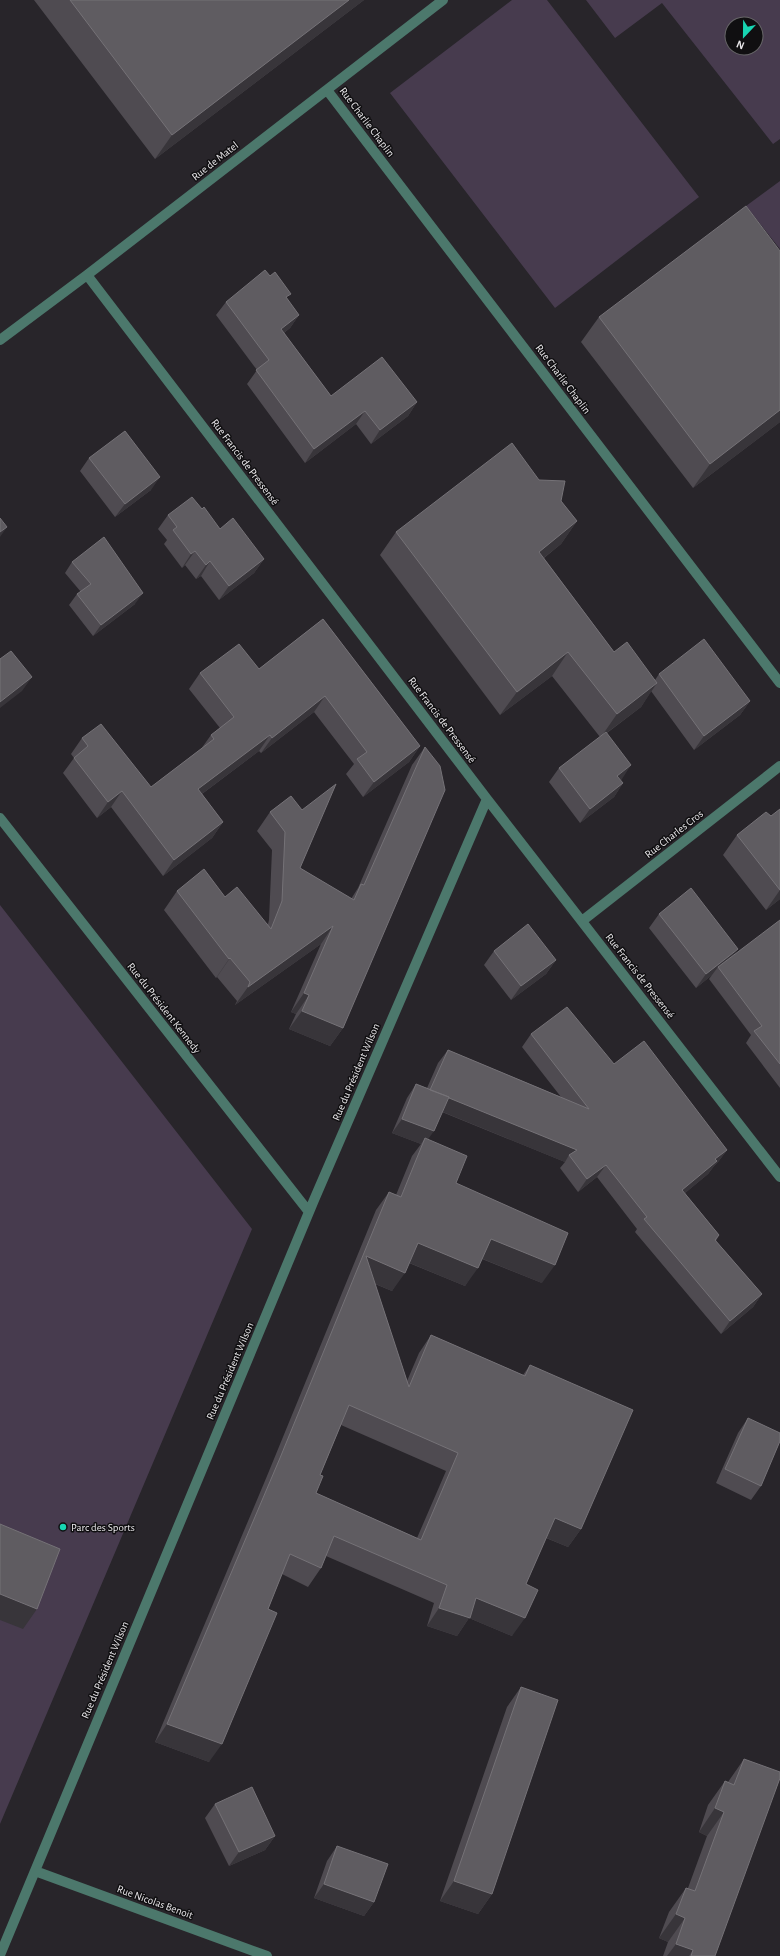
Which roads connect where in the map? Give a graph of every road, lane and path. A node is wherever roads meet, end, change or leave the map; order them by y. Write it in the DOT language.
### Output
graph roads {
  1 [pos="443,0"];
  2 [pos="327,90"];
  3 [pos="87,275"];
  4 [pos="0,340"];
  5 [pos="780,683"];
  6 [pos="780,766"];
  7 [pos="487,798"];
  8 [pos="0,818"];
  9 [pos="582,921"];
  10 [pos="780,1178"];
  11 [pos="309,1212"];
  12 [pos="35,1870"];
  13 [pos="0,1955"];
  14 [pos="267,1956"];
  1 -- 2 [label="street, Rue de Matel"];
  2 -- 3 [label="street, Rue de Matel"];
  2 -- 5 [label="street, Rue Charlie Chaplin"];
  3 -- 4 [label="street, Rue de Matel"];
  3 -- 7 [label="street, Rue Francis de Pressensé"];
  6 -- 9 [label="street, Rue Charles Cros"];
  7 -- 9 [label="street, Rue Francis de Pressensé"];
  7 -- 11 [label="street, Rue du Président Wilson"];
  8 -- 11 [label="street, Rue du Président Kennedy"];
  9 -- 10 [label="street, Rue Francis de Pressensé"];
  11 -- 12 [label="street, Rue du Président Wilson"];
  12 -- 13 [label="street, Rue du Président Wilson"];
  12 -- 14 [label="street, Rue Nicolas Benoit"];
}
